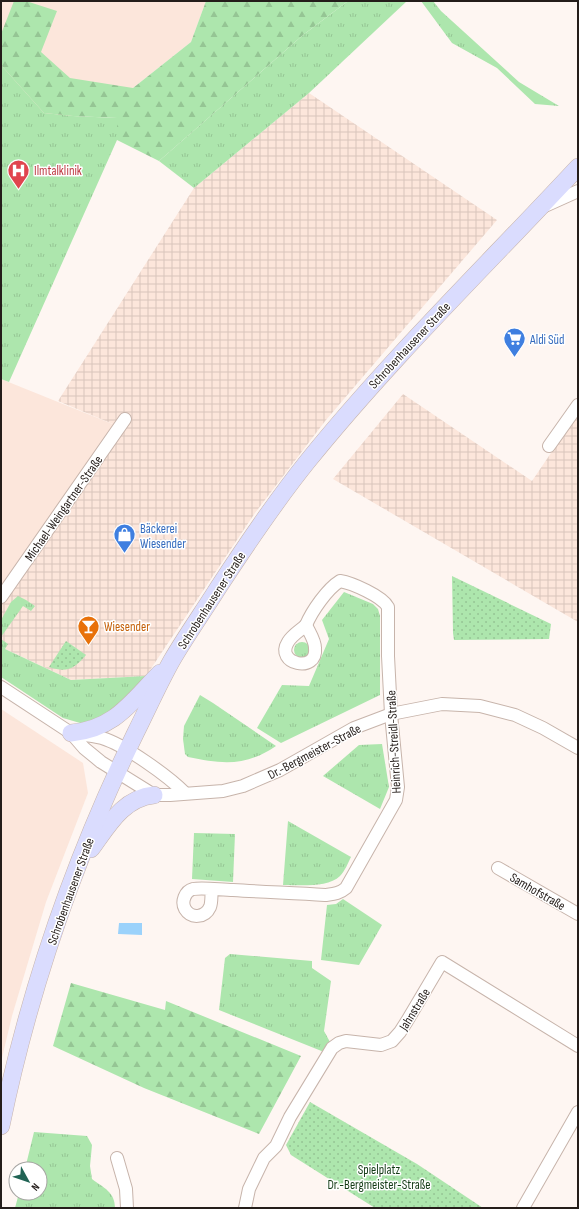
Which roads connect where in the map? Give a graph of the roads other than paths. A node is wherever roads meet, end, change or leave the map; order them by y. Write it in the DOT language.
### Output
graph roads {
  1 [pos="578,167"];
  2 [pos="578,191"];
  3 [pos="540,208"];
  4 [pos="578,405"];
  5 [pos="125,420"];
  6 [pos="549,446"];
  7 [pos="1,597"];
  8 [pos="306,625"];
  9 [pos="170,663"];
  10 [pos="1,687"];
  11 [pos="391,714"];
  12 [pos="70,733"];
  13 [pos="578,748"];
  14 [pos="127,751"];
  15 [pos="116,772"];
  16 [pos="185,793"];
  17 [pos="154,795"];
  18 [pos="498,868"];
  19 [pos="75,872"];
  20 [pos="212,889"];
  21 [pos="578,914"];
  22 [pos="578,1046"];
  23 [pos="578,1112"];
  24 [pos="1,1126"];
  25 [pos="117,1158"];
  26 [pos="127,1208"];
  27 [pos="245,1208"];
  28 [pos="523,1208"];
  1 -- 3 [label="main road, Schrobenhausener Straße"];
  2 -- 3 [label="street"];
  3 -- 9 [label="main road, Schrobenhausener Straße"];
  4 -- 6 [label="street"];
  5 -- 7 [label="street, Michael-Weingartner-Straße"];
  8 -- 11 [label="street, Heinrich-Streidl-Straße"];
  9 -- 12 [label="main road"];
  9 -- 14 [label="main road, Schrobenhausener Straße"];
  10 -- 12 [label="street"];
  11 -- 13 [label="street, Dr.-Bergmeister-Straße"];
  11 -- 16 [label="street, Dr.-Bergmeister-Straße"];
  11 -- 20 [label="street, Heinrich-Streidl-Straße"];
  12 -- 14 [label="street"];
  12 -- 15 [label="street"];
  14 -- 15 [label="main road, Schrobenhausener Straße"];
  14 -- 16 [label="street"];
  15 -- 17 [label="street"];
  15 -- 19 [label="main road, Schrobenhausener Straße"];
  16 -- 17 [label="street, Dr.-Bergmeister-Straße"];
  17 -- 19 [label="main road"];
  18 -- 21 [label="street, Samhofstraße"];
  19 -- 24 [label="main road, Schrobenhausener Straße"];
  22 -- 27 [label="street, Jahnstraße"];
  23 -- 28 [label="street"];
  25 -- 26 [label="street"];
}
